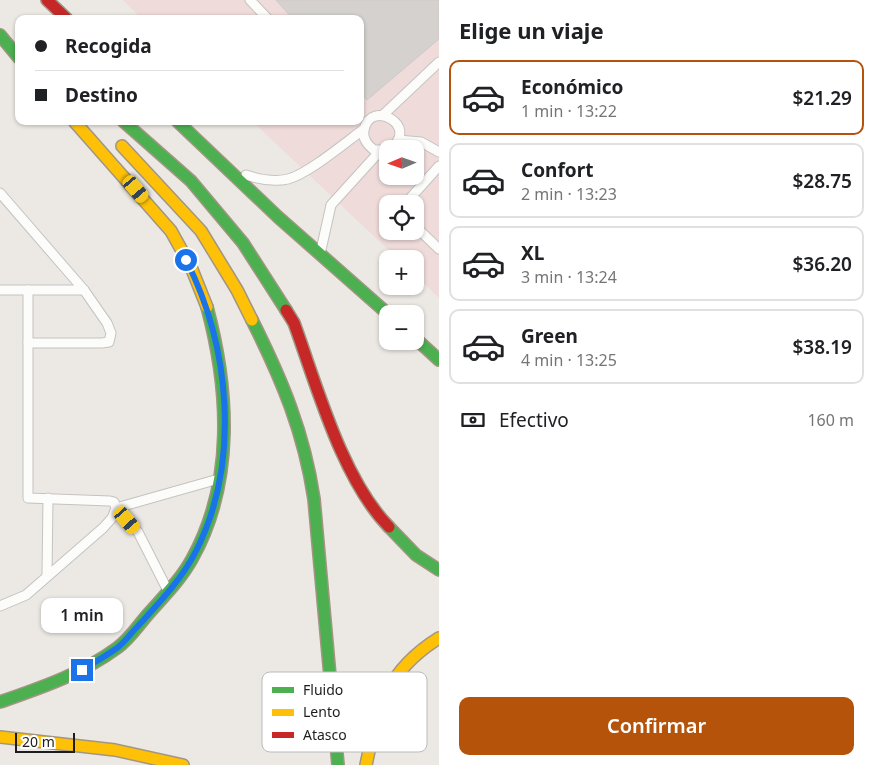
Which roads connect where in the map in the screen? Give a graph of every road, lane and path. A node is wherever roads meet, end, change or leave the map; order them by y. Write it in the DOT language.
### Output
graph roads {
  1 [pos="47,0"];
  2 [pos="250,0"];
  3 [pos="63,15"];
  4 [pos="264,15"];
  5 [pos="0,33"];
  6 [pos="15,42"];
  7 [pos="15,45"];
  8 [pos="15,53"];
  9 [pos="439,62"];
  10 [pos="382,115"];
  11 [pos="364,123"];
  12 [pos="78,125"];
  13 [pos="128,125"];
  14 [pos="180,125"];
  15 [pos="362,125"];
  16 [pos="115,139"];
  17 [pos="398,140"];
  18 [pos="424,144"];
  19 [pos="379,150"];
  20 [pos="439,152"];
  21 [pos="379,157"];
  22 [pos="439,166"];
  23 [pos="225,167"];
  24 [pos="0,193"];
  25 [pos="413,195"];
  26 [pos="424,235"];
  27 [pos="439,249"];
  28 [pos="323,255"];
  29 [pos="0,290"];
  30 [pos="28,290"];
  31 [pos="84,290"];
  32 [pos="379,306"];
  33 [pos="28,343"];
  34 [pos="424,346"];
  35 [pos="439,360"];
  36 [pos="220,478"];
  37 [pos="48,498"];
  38 [pos="116,508"];
  39 [pos="439,570"];
  40 [pos="47,576"];
  41 [pos="168,592"];
  42 [pos="0,606"];
  43 [pos="439,638"];
  44 [pos="330,672"];
  45 [pos="397,672"];
  46 [pos="0,702"];
  47 [pos="0,737"];
  48 [pos="337,752"];
  49 [pos="369,752"];
  50 [pos="183,765"];
  51 [pos="338,765"];
  52 [pos="366,765"];
  1 -- 3 [label="main road"];
  2 -- 4 [label="lane"];
  5 -- 6 [label="main road"];
  5 -- 7 [label="main road"];
  5 -- 8 [label="main road"];
  9 -- 10 [label="lane"];
  10 -- 11 [label="lane"];
  10 -- 17 [label="lane"];
  11 -- 19 [label="lane"];
  12 -- 36 [label="main road"];
  13 -- 39 [label="main road"];
  14 -- 23 [label="main road"];
  15 -- 23 [label="lane"];
  16 -- 44 [label="main road"];
  18 -- 20 [label="lane"];
  21 -- 28 [label="lane"];
  22 -- 25 [label="lane"];
  23 -- 28 [label="main road"];
  24 -- 31 [label="lane"];
  26 -- 27 [label="lane"];
  28 -- 32 [label="main road"];
  29 -- 30 [label="lane"];
  30 -- 31 [label="lane"];
  30 -- 33 [label="lane"];
  31 -- 33 [label="lane"];
  33 -- 37 [label="lane"];
  34 -- 35 [label="main road"];
  36 -- 38 [label="lane"];
  36 -- 41 [label="main road"];
  37 -- 38 [label="lane"];
  37 -- 40 [label="lane"];
  38 -- 40 [label="lane"];
  38 -- 41 [label="lane"];
  40 -- 42 [label="lane"];
  41 -- 46 [label="main road"];
  43 -- 45 [label="main road"];
  47 -- 50 [label="main road"];
  48 -- 51 [label="main road"];
  49 -- 52 [label="main road"];
}
